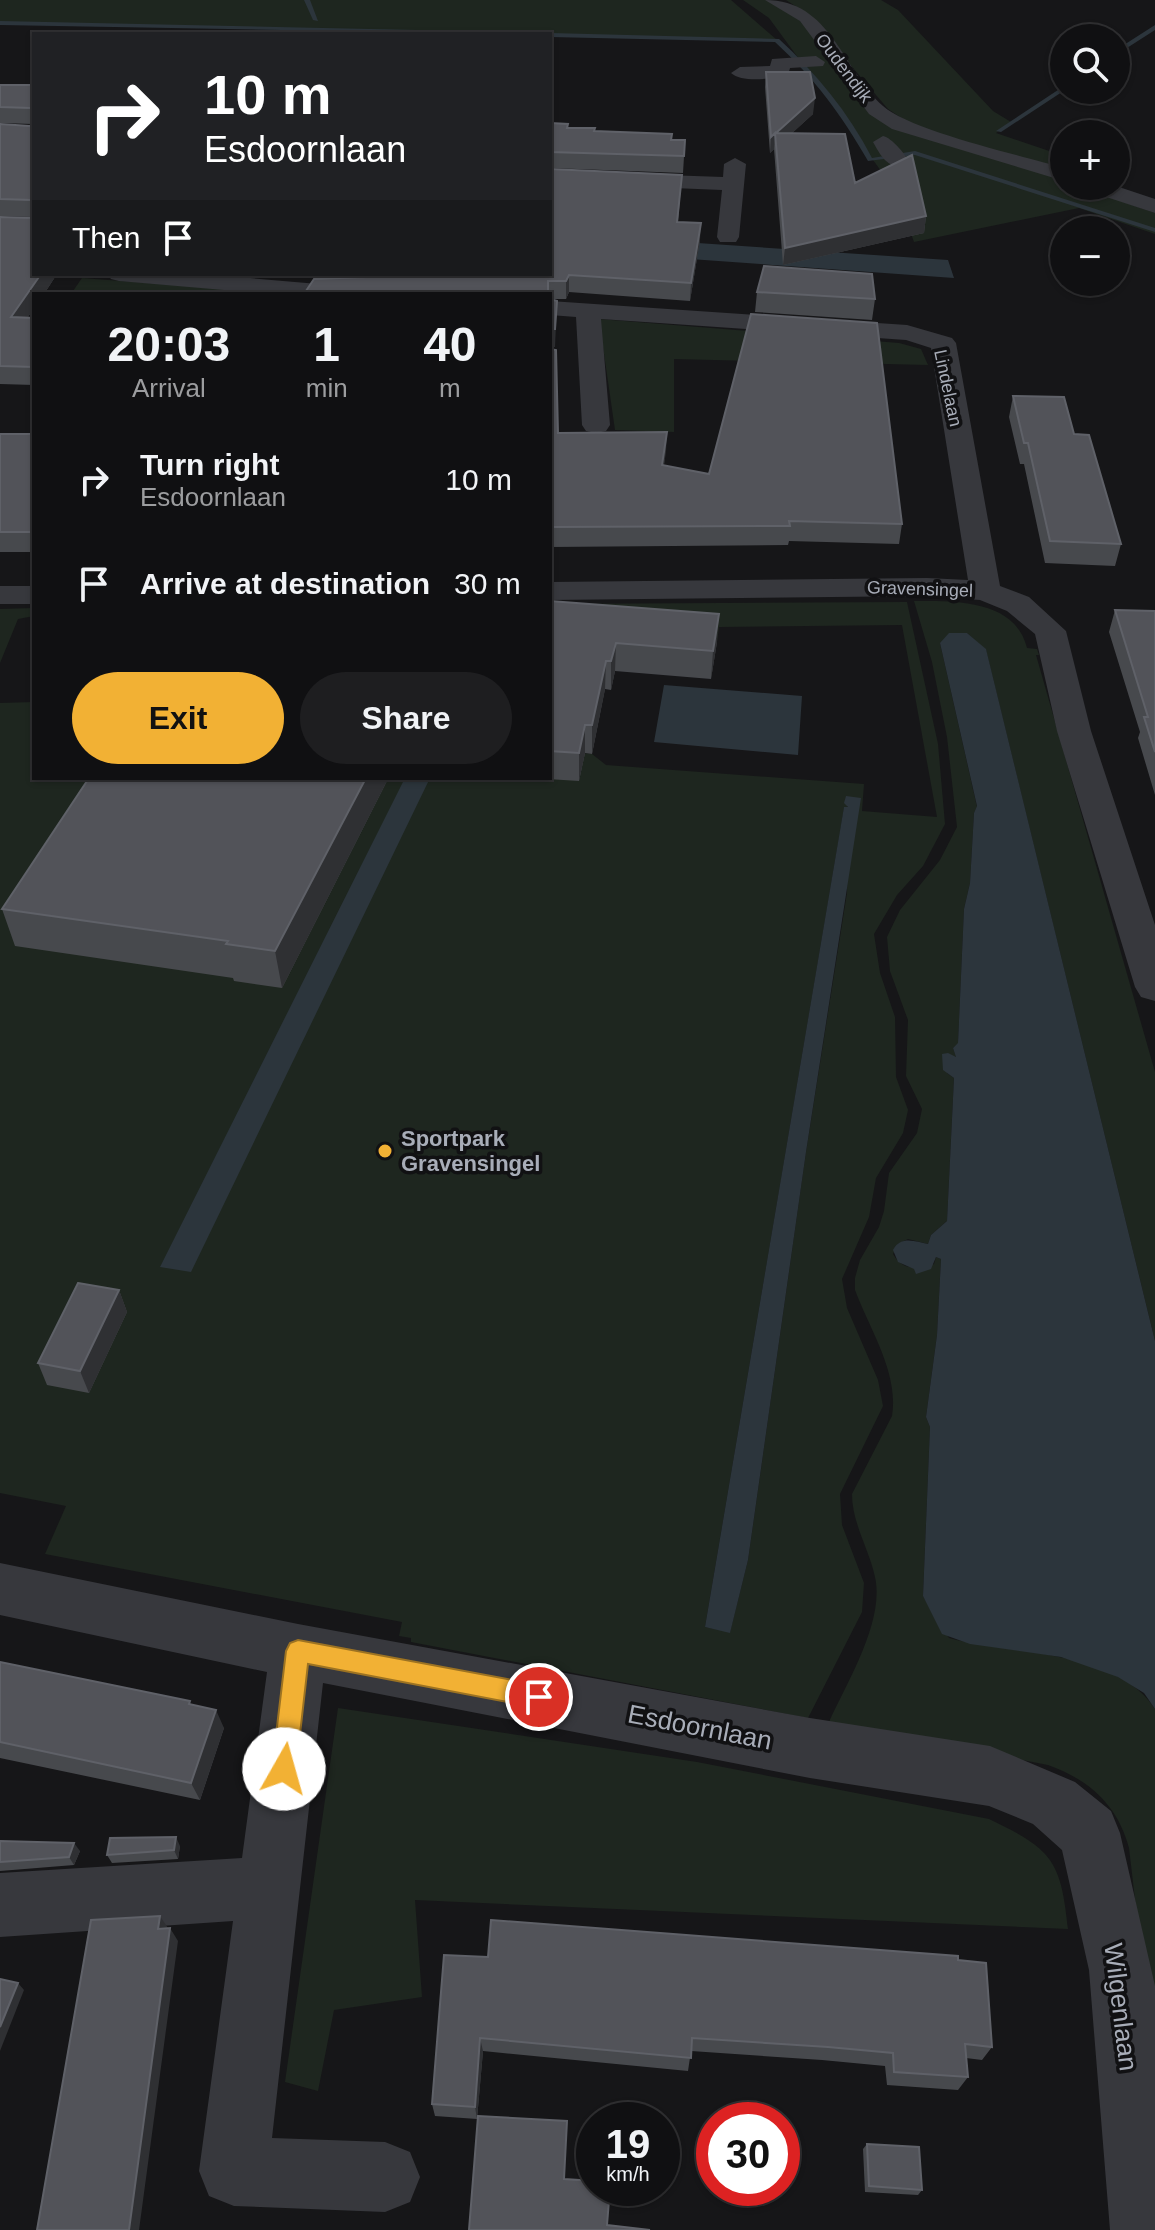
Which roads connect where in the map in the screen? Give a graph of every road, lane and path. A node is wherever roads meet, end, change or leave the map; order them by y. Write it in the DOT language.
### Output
graph roads {
  1 [pos="774,0"];
  2 [pos="819,36"];
  3 [pos="807,62"];
  4 [pos="740,73"];
  5 [pos="854,80"];
  6 [pos="876,110"];
  7 [pos="987,151"];
  8 [pos="1050,171"];
  9 [pos="552,177"];
  10 [pos="1130,198"];
  11 [pos="1155,206"];
  12 [pos="728,237"];
  13 [pos="140,276"];
  14 [pos="306,292"];
  15 [pos="552,308"];
  16 [pos="588,311"];
  17 [pos="564,358"];
  18 [pos="591,358"];
  19 [pos="596,425"];
  20 [pos="552,591"];
  21 [pos="985,591"];
  22 [pos="0,595"];
  23 [pos="32,595"];
  24 [pos="1155,987"];
  25 [pos="0,1589"];
  26 [pos="298,1651"];
  27 [pos="1089,1833"];
  28 [pos="270,1887"];
  29 [pos="0,1905"];
  30 [pos="385,2177"];
  31 [pos="1145,2230"];
  1 -- 2 [label="street, Oudendijk"];
  2 -- 3 [label="street"];
  2 -- 5 [label="street, Oudendijk"];
  3 -- 4 [label="street"];
  3 -- 5 [label="street"];
  5 -- 6 [label="street, Oudendijk"];
  6 -- 7 [label="street, Oudendijk"];
  6 -- 7 [label="street, Oudendijk"];
  7 -- 8 [label="street, Oudendijk"];
  9 -- 12 [label="street"];
  10 -- 11 [label="street"];
  13 -- 14 [label="street"];
  15 -- 16 [label="street, Lindelaan"];
  16 -- 18 [label="street"];
  16 -- 21 [label="street, Lindelaan"];
  17 -- 18 [label="street"];
  18 -- 19 [label="street"];
  20 -- 21 [label="street, Gravensingel"];
  21 -- 24 [label="street, Gravensingel"];
  22 -- 23 [label="street"];
  25 -- 26 [label="street, Esdoornlaan"];
  26 -- 27 [label="street, Esdoornlaan"];
  26 -- 28 [label="street"];
  27 -- 31 [label="street, Wilgenlaan"];
  28 -- 29 [label="street"];
  28 -- 30 [label="street"];
}
